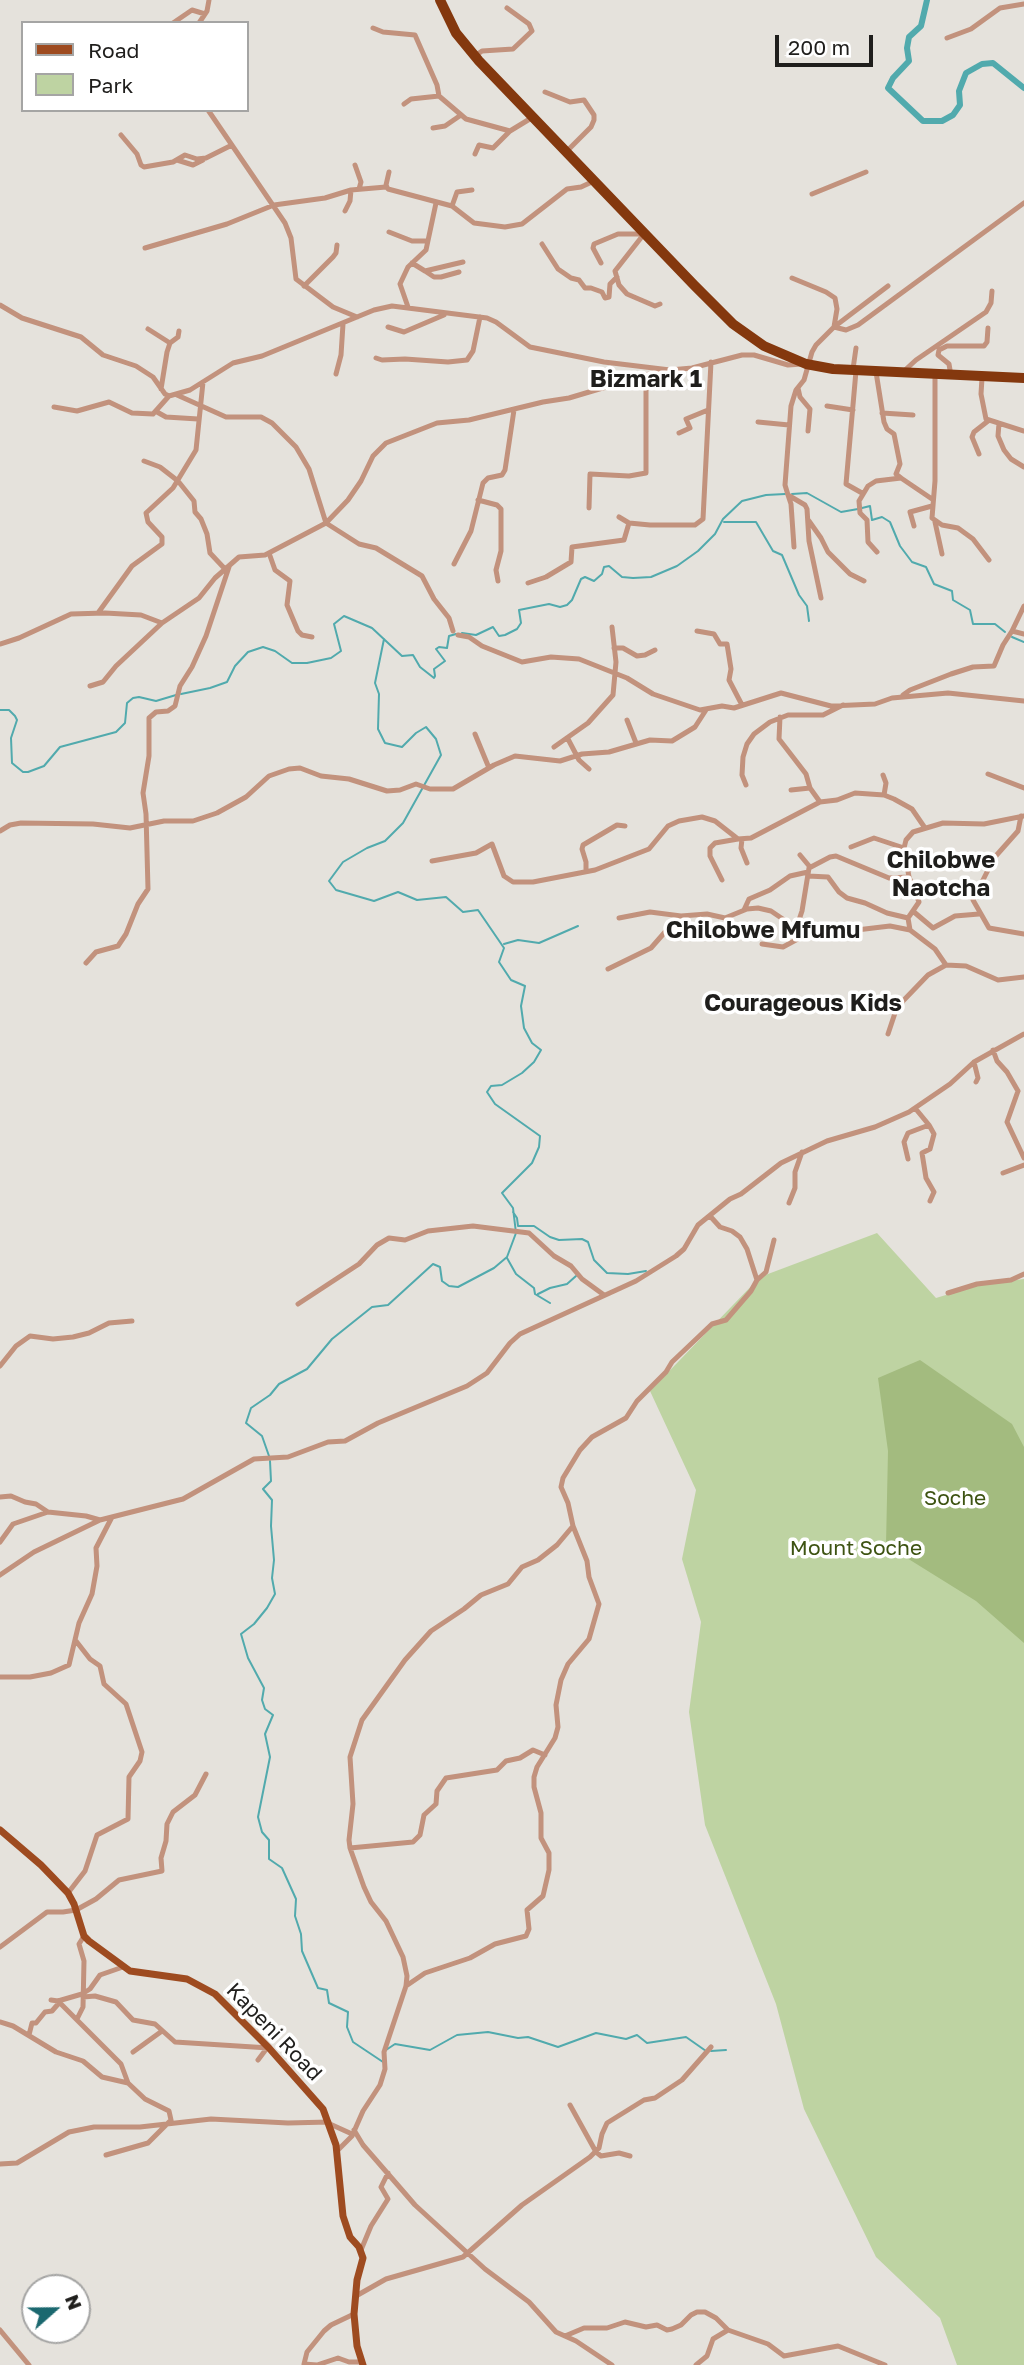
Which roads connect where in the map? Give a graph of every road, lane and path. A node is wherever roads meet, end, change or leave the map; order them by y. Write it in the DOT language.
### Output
graph roads {
  1 [pos="209,0"];
  2 [pos="440,0"];
  3 [pos="998,0"];
  4 [pos="1024,4"];
  5 [pos="507,8"];
  6 [pos="1000,8"];
  7 [pos="205,14"];
  8 [pos="176,21"];
  9 [pos="200,21"];
  10 [pos="373,28"];
  11 [pos="947,38"];
  12 [pos="475,57"];
  13 [pos="545,92"];
  14 [pos="439,96"];
  15 [pos="404,104"];
  16 [pos="209,112"];
  17 [pos="461,115"];
  18 [pos="533,117"];
  19 [pos="433,128"];
  20 [pos="510,131"];
  21 [pos="121,135"];
  22 [pos="232,145"];
  23 [pos="567,151"];
  24 [pos="475,154"];
  25 [pos="355,164"];
  26 [pos="389,172"];
  27 [pos="866,172"];
  28 [pos="594,181"];
  29 [pos="386,187"];
  30 [pos="359,189"];
  31 [pos="351,190"];
  32 [pos="471,190"];
  33 [pos="811,194"];
  34 [pos="436,202"];
  35 [pos="1024,203"];
  36 [pos="275,205"];
  37 [pos="452,206"];
  38 [pos="345,211"];
  39 [pos="389,232"];
  40 [pos="644,234"];
  41 [pos="427,241"];
  42 [pos="542,244"];
  43 [pos="337,245"];
  44 [pos="145,248"];
  45 [pos="463,262"];
  46 [pos="412,263"];
  47 [pos="601,263"];
  48 [pos="425,271"];
  49 [pos="459,272"];
  50 [pos="617,277"];
  51 [pos="792,278"];
  52 [pos="304,286"];
  53 [pos="888,286"];
  54 [pos="992,291"];
  55 [pos="660,304"];
  56 [pos="0,305"];
  57 [pos="408,307"];
  58 [pos="445,314"];
  59 [pos="358,317"];
  60 [pos="480,317"];
  61 [pos="343,324"];
  62 [pos="388,327"];
  63 [pos="834,327"];
  64 [pos="988,328"];
  65 [pos="148,329"];
  66 [pos="179,331"];
  67 [pos="170,343"];
  68 [pos="856,348"];
  69 [pos="376,358"];
  70 [pos="711,362"];
  71 [pos="806,364"];
  72 [pos="663,370"];
  73 [pos="854,371"];
  74 [pos="876,372"];
  75 [pos="901,373"];
  76 [pos="336,374"];
  77 [pos="935,375"];
  78 [pos="951,376"];
  79 [pos="646,377"];
  80 [pos="982,378"];
  81 [pos="1024,378"];
  82 [pos="203,382"];
  83 [pos="798,388"];
  84 [pos="161,389"];
  85 [pos="177,395"];
  86 [pos="169,396"];
  87 [pos="200,406"];
  88 [pos="827,406"];
  89 [pos="54,407"];
  90 [pos="514,410"];
  91 [pos="708,410"];
  92 [pos="853,410"];
  93 [pos="157,412"];
  94 [pos="882,413"];
  95 [pos="913,415"];
  96 [pos="198,419"];
  97 [pos="988,421"];
  98 [pos="758,422"];
  99 [pos="999,423"];
  100 [pos="789,425"];
  101 [pos="808,430"];
  102 [pos="1024,431"];
  103 [pos="679,433"];
  104 [pos="979,454"];
  105 [pos="144,461"];
  106 [pos="1024,467"];
  107 [pos="898,476"];
  108 [pos="178,481"];
  109 [pos="862,493"];
  110 [pos="788,495"];
  111 [pos="478,500"];
  112 [pos="932,503"];
  113 [pos="589,508"];
  114 [pos="619,517"];
  115 [pos="807,519"];
  116 [pos="935,522"];
  117 [pos="326,523"];
  118 [pos="629,523"];
  119 [pos="914,526"];
  120 [pos="952,528"];
  121 [pos="938,538"];
  122 [pos="794,547"];
  123 [pos="877,552"];
  124 [pos="269,553"];
  125 [pos="942,554"];
  126 [pos="989,560"];
  127 [pos="454,564"];
  128 [pos="227,568"];
  129 [pos="498,581"];
  130 [pos="864,581"];
  131 [pos="528,583"];
  132 [pos="821,598"];
  133 [pos="1024,606"];
  134 [pos="98,613"];
  135 [pos="162,623"];
  136 [pos="612,627"];
  137 [pos="697,631"];
  138 [pos="1012,631"];
  139 [pos="1024,634"];
  140 [pos="312,637"];
  141 [pos="0,644"];
  142 [pos="614,648"];
  143 [pos="655,650"];
  144 [pos="614,674"];
  145 [pos="90,686"];
  146 [pos="901,697"];
  147 [pos="1024,701"];
  148 [pos="742,705"];
  149 [pos="843,705"];
  150 [pos="706,710"];
  151 [pos="780,717"];
  152 [pos="627,720"];
  153 [pos="475,734"];
  154 [pos="568,739"];
  155 [pos="636,743"];
  156 [pos="554,747"];
  157 [pos="576,755"];
  158 [pos="489,768"];
  159 [pos="589,769"];
  160 [pos="988,774"];
  161 [pos="883,775"];
  162 [pos="746,785"];
  163 [pos="810,788"];
  164 [pos="1024,788"];
  165 [pos="791,790"];
  166 [pos="884,795"];
  167 [pos="820,802"];
  168 [pos="1023,816"];
  169 [pos="147,824"];
  170 [pos="625,826"];
  171 [pos="925,828"];
  172 [pos="0,831"];
  173 [pos="740,839"];
  174 [pos="850,847"];
  175 [pos="904,848"];
  176 [pos="800,855"];
  177 [pos="432,860"];
  178 [pos="747,863"];
  179 [pos="808,871"];
  180 [pos="586,872"];
  181 [pos="909,877"];
  182 [pos="722,880"];
  183 [pos="744,910"];
  184 [pos="914,912"];
  185 [pos="979,914"];
  186 [pos="680,916"];
  187 [pos="619,918"];
  188 [pos="908,918"];
  189 [pos="796,929"];
  190 [pos="910,930"];
  191 [pos="808,933"];
  192 [pos="1024,934"];
  193 [pos="762,944"];
  194 [pos="86,963"];
  195 [pos="946,965"];
  196 [pos="608,969"];
  197 [pos="1024,978"];
  198 [pos="888,1034"];
  199 [pos="1024,1034"];
  200 [pos="993,1050"];
  201 [pos="974,1062"];
  202 [pos="976,1082"];
  203 [pos="1021,1092"];
  204 [pos="915,1108"];
  205 [pos="929,1125"];
  206 [pos="802,1152"];
  207 [pos="1024,1158"];
  208 [pos="908,1159"];
  209 [pos="1024,1165"];
  210 [pos="1003,1173"];
  211 [pos="930,1201"];
  212 [pos="789,1203"];
  213 [pos="710,1216"];
  214 [pos="774,1240"];
  215 [pos="1024,1274"];
  216 [pos="757,1280"];
  217 [pos="948,1293"];
  218 [pos="604,1295"];
  219 [pos="298,1304"];
  220 [pos="132,1321"];
  221 [pos="0,1366"];
  222 [pos="0,1497"];
  223 [pos="48,1512"];
  224 [pos="112,1517"];
  225 [pos="100,1520"];
  226 [pos="573,1526"];
  227 [pos="0,1542"];
  228 [pos="0,1575"];
  229 [pos="76,1641"];
  230 [pos="0,1677"];
  231 [pos="545,1755"];
  232 [pos="206,1774"];
  233 [pos="0,1829"];
  234 [pos="350,1848"];
  235 [pos="68,1893"];
  236 [pos="76,1910"];
  237 [pos="84,1936"];
  238 [pos="0,1947"];
  239 [pos="123,1967"];
  240 [pos="406,1986"];
  241 [pos="82,1996"];
  242 [pos="56,2001"];
  243 [pos="77,2019"];
  244 [pos="0,2022"];
  245 [pos="162,2031"];
  246 [pos="29,2035"];
  247 [pos="711,2047"];
  248 [pos="268,2048"];
  249 [pos="133,2052"];
  250 [pos="258,2060"];
  251 [pos="128,2083"];
  252 [pos="570,2105"];
  253 [pos="329,2123"];
  254 [pos="167,2124"];
  255 [pos="353,2132"];
  256 [pos="337,2151"];
  257 [pos="596,2152"];
  258 [pos="106,2155"];
  259 [pos="630,2156"];
  260 [pos="0,2164"];
  261 [pos="388,2173"];
  262 [pos="361,2250"];
  263 [pos="468,2253"];
  264 [pos="355,2297"];
  265 [pos="354,2314"];
  266 [pos="0,2330"];
  267 [pos="728,2330"];
  268 [pos="565,2336"];
  269 [pos="363,2364"];
  270 [pos="29,2365"];
  271 [pos="612,2365"];
  272 [pos="696,2365"];
  273 [pos="885,2365"];
  1 -- 7 [label="street"];
  2 -- 12 [label="highway"];
  3 -- 6 [label="street"];
  4 -- 6 [label="street"];
  5 -- 12 [label="street"];
  6 -- 11 [label="street"];
  7 -- 8 [label="street"];
  7 -- 9 [label="street"];
  10 -- 14 [label="street"];
  12 -- 18 [label="highway"];
  13 -- 23 [label="street"];
  14 -- 15 [label="street"];
  14 -- 17 [label="street"];
  16 -- 22 [label="street"];
  17 -- 19 [label="street"];
  17 -- 20 [label="street"];
  18 -- 20 [label="street"];
  18 -- 23 [label="highway"];
  20 -- 24 [label="street"];
  21 -- 22 [label="street"];
  22 -- 36 [label="street"];
  23 -- 28 [label="highway"];
  25 -- 30 [label="street"];
  26 -- 29 [label="street"];
  27 -- 33 [label="street"];
  28 -- 37 [label="street"];
  28 -- 40 [label="highway"];
  29 -- 30 [label="street"];
  29 -- 34 [label="street"];
  30 -- 31 [label="street"];
  31 -- 36 [label="street"];
  31 -- 38 [label="street"];
  32 -- 37 [label="street"];
  34 -- 37 [label="street"];
  34 -- 41 [label="street"];
  35 -- 63 [label="street"];
  36 -- 44 [label="street"];
  36 -- 52 [label="street"];
  39 -- 41 [label="street"];
  40 -- 47 [label="street"];
  40 -- 50 [label="street"];
  40 -- 71 [label="highway"];
  41 -- 46 [label="street"];
  42 -- 50 [label="street"];
  43 -- 52 [label="street"];
  45 -- 48 [label="street"];
  46 -- 48 [label="street"];
  46 -- 57 [label="street"];
  48 -- 49 [label="street"];
  50 -- 55 [label="street"];
  51 -- 63 [label="street"];
  52 -- 59 [label="street"];
  53 -- 63 [label="street"];
  54 -- 75 [label="street"];
  56 -- 84 [label="street"];
  57 -- 58 [label="street"];
  57 -- 59 [label="street"];
  58 -- 60 [label="street"];
  58 -- 62 [label="street"];
  59 -- 61 [label="street"];
  60 -- 69 [label="street"];
  60 -- 72 [label="street"];
  61 -- 76 [label="street"];
  61 -- 82 [label="street"];
  63 -- 71 [label="street"];
  64 -- 78 [label="street"];
  65 -- 67 [label="street"];
  66 -- 67 [label="street"];
  67 -- 84 [label="street"];
  68 -- 73 [label="street"];
  70 -- 71 [label="street"];
  70 -- 72 [label="street"];
  70 -- 91 [label="street"];
  71 -- 73 [label="highway"];
  71 -- 83 [label="street"];
  72 -- 79 [label="street"];
  73 -- 74 [label="highway"];
  73 -- 92 [label="street"];
  74 -- 75 [label="highway"];
  74 -- 94 [label="street"];
  75 -- 77 [label="highway"];
  77 -- 78 [label="highway"];
  77 -- 112 [label="street"];
  78 -- 80 [label="highway"];
  79 -- 90 [label="street"];
  79 -- 113 [label="street"];
  80 -- 81 [label="highway"];
  80 -- 97 [label="street"];
  82 -- 85 [label="street"];
  82 -- 87 [label="street"];
  83 -- 100 [label="street"];
  83 -- 101 [label="street"];
  84 -- 86 [label="street"];
  85 -- 86 [label="street"];
  85 -- 87 [label="street"];
  86 -- 93 [label="street"];
  87 -- 96 [label="street"];
  87 -- 117 [label="street"];
  88 -- 92 [label="street"];
  89 -- 93 [label="street"];
  90 -- 111 [label="street"];
  90 -- 117 [label="street"];
  91 -- 103 [label="street"];
  91 -- 118 [label="street"];
  92 -- 109 [label="street"];
  93 -- 96 [label="street"];
  94 -- 95 [label="street"];
  94 -- 107 [label="street"];
  96 -- 108 [label="street"];
  97 -- 99 [label="street"];
  97 -- 104 [label="street"];
  98 -- 100 [label="street"];
  99 -- 102 [label="street"];
  99 -- 106 [label="street"];
  100 -- 110 [label="street"];
  105 -- 108 [label="street"];
  107 -- 109 [label="street"];
  107 -- 112 [label="street"];
  108 -- 128 [label="street"];
  108 -- 134 [label="street"];
  109 -- 123 [label="street"];
  110 -- 115 [label="street"];
  110 -- 122 [label="street"];
  111 -- 127 [label="street"];
  111 -- 129 [label="street"];
  112 -- 116 [label="street"];
  112 -- 119 [label="street"];
  114 -- 118 [label="street"];
  115 -- 130 [label="street"];
  115 -- 132 [label="street"];
  116 -- 120 [label="street"];
  116 -- 121 [label="street"];
  117 -- 124 [label="street"];
  117 -- 144 [label="street"];
  118 -- 131 [label="street"];
  120 -- 121 [label="street"];
  120 -- 126 [label="street"];
  121 -- 125 [label="street"];
  124 -- 128 [label="street"];
  124 -- 140 [label="street"];
  128 -- 135 [label="street"];
  128 -- 169 [label="street"];
  133 -- 138 [label="street"];
  134 -- 135 [label="street"];
  134 -- 141 [label="street"];
  135 -- 145 [label="street"];
  136 -- 142 [label="street"];
  137 -- 148 [label="street"];
  138 -- 139 [label="street"];
  138 -- 146 [label="street"];
  142 -- 143 [label="street"];
  142 -- 144 [label="street"];
  144 -- 150 [label="street"];
  144 -- 154 [label="street"];
  146 -- 147 [label="street"];
  146 -- 149 [label="street"];
  148 -- 149 [label="street"];
  148 -- 150 [label="street"];
  149 -- 151 [label="street"];
  150 -- 155 [label="street"];
  151 -- 162 [label="street"];
  151 -- 163 [label="street"];
  152 -- 155 [label="street"];
  153 -- 158 [label="street"];
  154 -- 156 [label="street"];
  154 -- 157 [label="street"];
  155 -- 157 [label="street"];
  157 -- 158 [label="street"];
  157 -- 159 [label="street"];
  158 -- 169 [label="street"];
  160 -- 164 [label="street"];
  161 -- 166 [label="street"];
  163 -- 165 [label="street"];
  163 -- 167 [label="street"];
  166 -- 167 [label="street"];
  166 -- 171 [label="street"];
  167 -- 173 [label="street"];
  168 -- 171 [label="street"];
  168 -- 185 [label="street"];
  169 -- 172 [label="street"];
  169 -- 194 [label="street"];
  170 -- 180 [label="street"];
  171 -- 175 [label="street"];
  173 -- 178 [label="street"];
  173 -- 180 [label="street"];
  173 -- 182 [label="street"];
  174 -- 175 [label="street"];
  175 -- 181 [label="street"];
  176 -- 179 [label="street"];
  177 -- 180 [label="street"];
  179 -- 181 [label="street"];
  179 -- 183 [label="street"];
  179 -- 188 [label="street"];
  179 -- 189 [label="street"];
  181 -- 184 [label="street"];
  183 -- 186 [label="street"];
  183 -- 189 [label="street"];
  184 -- 185 [label="street"];
  184 -- 188 [label="street"];
  185 -- 192 [label="street"];
  186 -- 187 [label="street"];
  186 -- 196 [label="street"];
  188 -- 190 [label="street"];
  189 -- 191 [label="street"];
  190 -- 191 [label="street"];
  190 -- 195 [label="street"];
  191 -- 193 [label="street"];
  195 -- 197 [label="street"];
  195 -- 198 [label="street"];
  199 -- 200 [label="street"];
  200 -- 201 [label="street"];
  200 -- 203 [label="street"];
  201 -- 202 [label="street"];
  201 -- 204 [label="street"];
  203 -- 207 [label="street"];
  204 -- 205 [label="street"];
  204 -- 206 [label="street"];
  205 -- 208 [label="street"];
  205 -- 211 [label="street"];
  206 -- 212 [label="street"];
  206 -- 213 [label="street"];
  209 -- 210 [label="street"];
  213 -- 216 [label="street"];
  213 -- 218 [label="street"];
  214 -- 216 [label="street"];
  215 -- 217 [label="street"];
  216 -- 226 [label="street"];
  218 -- 219 [label="street"];
  218 -- 224 [label="street"];
  220 -- 221 [label="street"];
  222 -- 223 [label="street"];
  223 -- 225 [label="street"];
  223 -- 227 [label="street"];
  224 -- 225 [label="street"];
  224 -- 229 [label="street"];
  225 -- 228 [label="street"];
  226 -- 231 [label="street"];
  226 -- 234 [label="street"];
  229 -- 230 [label="street"];
  229 -- 235 [label="street"];
  231 -- 234 [label="street"];
  231 -- 240 [label="street"];
  232 -- 236 [label="street"];
  233 -- 235 [label="main road"];
  234 -- 240 [label="street"];
  235 -- 236 [label="main road"];
  236 -- 237 [label="main road"];
  236 -- 238 [label="street"];
  237 -- 239 [label="main road, Kapeni Road"];
  237 -- 241 [label="street"];
  239 -- 241 [label="street"];
  239 -- 248 [label="main road, Kapeni Road"];
  240 -- 255 [label="street"];
  241 -- 242 [label="street"];
  241 -- 243 [label="street"];
  241 -- 245 [label="street"];
  242 -- 243 [label="street"];
  242 -- 246 [label="street"];
  243 -- 251 [label="street"];
  244 -- 246 [label="street"];
  245 -- 248 [label="street"];
  245 -- 249 [label="street"];
  246 -- 251 [label="street"];
  247 -- 257 [label="street"];
  248 -- 250 [label="street"];
  248 -- 253 [label="main road, Kapeni Road"];
  251 -- 254 [label="street"];
  252 -- 257 [label="street"];
  253 -- 254 [label="street"];
  253 -- 255 [label="street"];
  253 -- 256 [label="main road, Kapeni Road"];
  254 -- 258 [label="street"];
  254 -- 260 [label="street"];
  255 -- 256 [label="street"];
  255 -- 261 [label="street"];
  256 -- 262 [label="main road, Kapeni Road"];
  257 -- 259 [label="street"];
  257 -- 263 [label="street"];
  261 -- 262 [label="street"];
  261 -- 263 [label="street"];
  262 -- 264 [label="main road"];
  263 -- 264 [label="street"];
  263 -- 268 [label="street"];
  264 -- 265 [label="main road"];
  265 -- 269 [label="main road"];
  265 -- 269 [label="street"];
  266 -- 270 [label="street"];
  267 -- 268 [label="street"];
  267 -- 272 [label="street"];
  267 -- 273 [label="street"];
  268 -- 271 [label="street"];
}
